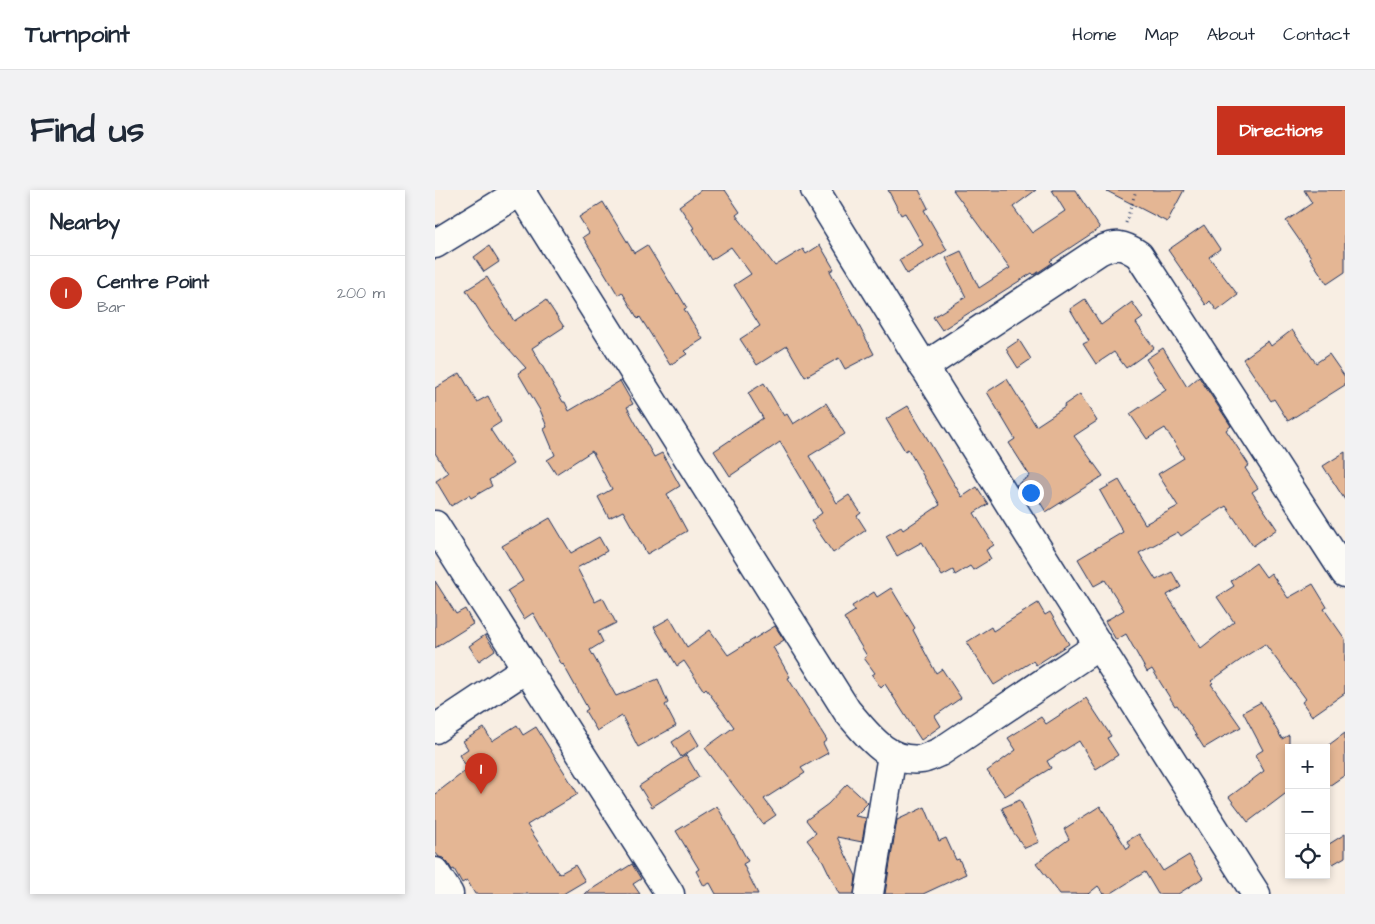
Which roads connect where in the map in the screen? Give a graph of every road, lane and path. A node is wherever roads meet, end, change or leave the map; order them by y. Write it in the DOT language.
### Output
graph roads {
  1 [pos="815,190"];
  2 [pos="1136,190"];
  3 [pos="522,191"];
  4 [pos="435,244"];
  5 [pos="1119,245"];
  6 [pos="924,366"];
  7 [pos="435,525"];
  8 [pos="1345,573"];
  9 [pos="1098,646"];
  10 [pos="527,668"];
  11 [pos="435,729"];
  12 [pos="892,755"];
  13 [pos="435,872"];
  14 [pos="449,894"];
  15 [pos="671,894"];
  16 [pos="869,894"];
  17 [pos="1256,894"];
  1 -- 6 [label="street"];
  2 -- 5 [label="path"];
  3 -- 4 [label="street"];
  3 -- 12 [label="street"];
  5 -- 6 [label="street"];
  5 -- 8 [label="street"];
  6 -- 9 [label="street"];
  7 -- 10 [label="street"];
  9 -- 12 [label="street"];
  9 -- 17 [label="street"];
  10 -- 11 [label="street"];
  10 -- 15 [label="street"];
  12 -- 16 [label="street"];
  13 -- 14 [label="street"];
}
